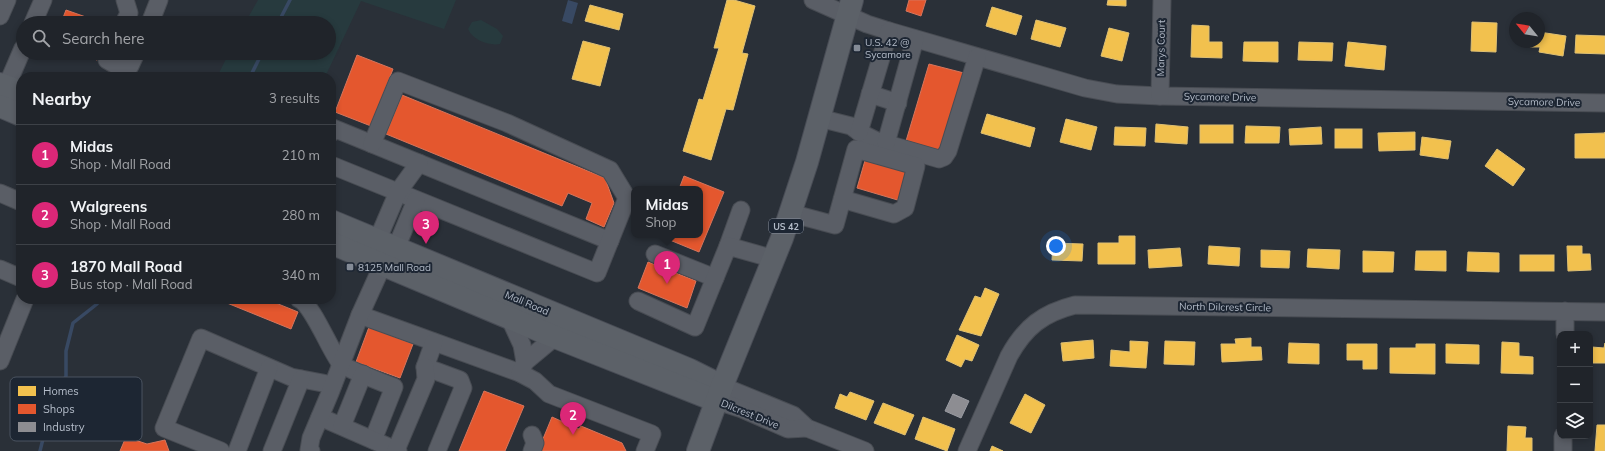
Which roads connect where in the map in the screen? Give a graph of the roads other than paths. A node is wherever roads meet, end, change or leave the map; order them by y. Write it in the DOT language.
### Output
graph roads {
  1 [pos="7,0"];
  2 [pos="43,0"];
  3 [pos="124,0"];
  4 [pos="151,0"];
  5 [pos="159,0"];
  6 [pos="813,0"];
  7 [pos="1162,0"];
  8 [pos="850,7"];
  9 [pos="0,16"];
  10 [pos="36,16"];
  11 [pos="119,16"];
  12 [pos="128,16"];
  13 [pos="145,16"];
  14 [pos="153,16"];
  15 [pos="889,31"];
  16 [pos="915,39"];
  17 [pos="977,57"];
  18 [pos="19,60"];
  19 [pos="116,60"];
  20 [pos="133,60"];
  21 [pos="6,94"];
  22 [pos="1160,96"];
  23 [pos="868,100"];
  24 [pos="1605,103"];
  25 [pos="16,108"];
  26 [pos="896,108"];
  27 [pos="820,118"];
  28 [pos="336,129"];
  29 [pos="858,132"];
  30 [pos="372,144"];
  31 [pos="886,144"];
  32 [pos="419,163"];
  33 [pos="336,167"];
  34 [pos="0,192"];
  35 [pos="398,192"];
  36 [pos="842,199"];
  37 [pos="16,200"];
  38 [pos="416,200"];
  39 [pos="741,210"];
  40 [pos="790,213"];
  41 [pos="336,224"];
  42 [pos="610,241"];
  43 [pos="336,244"];
  44 [pos="728,246"];
  45 [pos="385,251"];
  46 [pos="655,254"];
  47 [pos="774,259"];
  48 [pos="0,269"];
  49 [pos="16,276"];
  50 [pos="715,278"];
  51 [pos="638,301"];
  52 [pos="23,304"];
  53 [pos="306,304"];
  54 [pos="1565,311"];
  55 [pos="1605,312"];
  56 [pos="360,315"];
  57 [pos="509,317"];
  58 [pos="1565,331"];
  59 [pos="555,336"];
  60 [pos="434,342"];
  61 [pos="0,361"];
  62 [pos="341,365"];
  63 [pos="425,367"];
  64 [pos="269,368"];
  65 [pos="522,368"];
  66 [pos="363,374"];
  67 [pos="301,379"];
  68 [pos="333,385"];
  69 [pos="720,393"];
  70 [pos="320,417"];
  71 [pos="342,426"];
  72 [pos="1563,439"];
  73 [pos="373,440"];
  74 [pos="221,451"];
  75 [pos="237,451"];
  76 [pos="272,451"];
  77 [pos="311,451"];
  78 [pos="397,451"];
  79 [pos="438,451"];
  80 [pos="645,451"];
  81 [pos="698,451"];
  82 [pos="865,451"];
  83 [pos="966,451"];
  84 [pos="1563,451"];
  1 -- 9 [label="street"];
  2 -- 10 [label="street"];
  3 -- 11 [label="street"];
  3 -- 12 [label="street"];
  4 -- 13 [label="street"];
  5 -- 14 [label="street"];
  6 -- 8 [label="street, Sycamore Drive"];
  7 -- 22 [label="street, Marys Court"];
  8 -- 15 [label="street, Sycamore Drive"];
  8 -- 27 [label="main road, US 42"];
  15 -- 16 [label="street, Sycamore Drive"];
  15 -- 23 [label="street"];
  16 -- 17 [label="street, Sycamore Drive"];
  16 -- 26 [label="street"];
  17 -- 22 [label="street, Sycamore Drive"];
  17 -- 31 [label="street"];
  18 -- 21 [label="street"];
  19 -- 20 [label="street"];
  21 -- 25 [label="main road"];
  22 -- 24 [label="street, Sycamore Drive"];
  23 -- 26 [label="street"];
  23 -- 29 [label="street"];
  26 -- 31 [label="street"];
  27 -- 29 [label="street"];
  27 -- 40 [label="main road, US 42"];
  28 -- 30 [label="street"];
  29 -- 31 [label="street"];
  30 -- 32 [label="street"];
  30 -- 42 [label="street"];
  32 -- 35 [label="street"];
  32 -- 42 [label="street"];
  33 -- 35 [label="street"];
  34 -- 37 [label="street"];
  35 -- 38 [label="street"];
  35 -- 45 [label="street"];
  36 -- 36 [label="street"];
  36 -- 40 [label="street"];
  38 -- 42 [label="street"];
  38 -- 45 [label="street"];
  39 -- 44 [label="street"];
  40 -- 47 [label="main road, US 42"];
  41 -- 45 [label="main road, Mall Road"];
  43 -- 45 [label="main road, Mall Road"];
  44 -- 47 [label="street"];
  44 -- 50 [label="street"];
  45 -- 56 [label="street"];
  45 -- 57 [label="main road, Mall Road"];
  45 -- 69 [label="main road, Mall Road"];
  46 -- 50 [label="street"];
  47 -- 69 [label="main road, US 42"];
  48 -- 49 [label="street"];
  50 -- 51 [label="street"];
  52 -- 61 [label="street"];
  53 -- 62 [label="street"];
  54 -- 55 [label="street, North Dilcrest Circle"];
  54 -- 58 [label="street"];
  54 -- 83 [label="street, North Dilcrest Circle"];
  56 -- 60 [label="street"];
  56 -- 62 [label="street"];
  57 -- 59 [label="main road, Mall Road"];
  57 -- 65 [label="street"];
  59 -- 65 [label="street"];
  59 -- 69 [label="main road, Mall Road"];
  60 -- 63 [label="street"];
  60 -- 65 [label="street"];
  62 -- 66 [label="street"];
  62 -- 68 [label="street"];
  63 -- 78 [label="street"];
  63 -- 79 [label="street"];
  64 -- 67 [label="street"];
  64 -- 74 [label="street"];
  64 -- 75 [label="street"];
  65 -- 80 [label="street"];
  66 -- 71 [label="street"];
  66 -- 73 [label="street"];
  67 -- 68 [label="street"];
  67 -- 76 [label="street"];
  68 -- 70 [label="street"];
  69 -- 81 [label="main road, US 42"];
  69 -- 82 [label="street, Dilcrest Drive"];
  70 -- 71 [label="street"];
  70 -- 77 [label="street"];
  71 -- 73 [label="street"];
  72 -- 84 [label="street"];
  73 -- 78 [label="street"];
}
